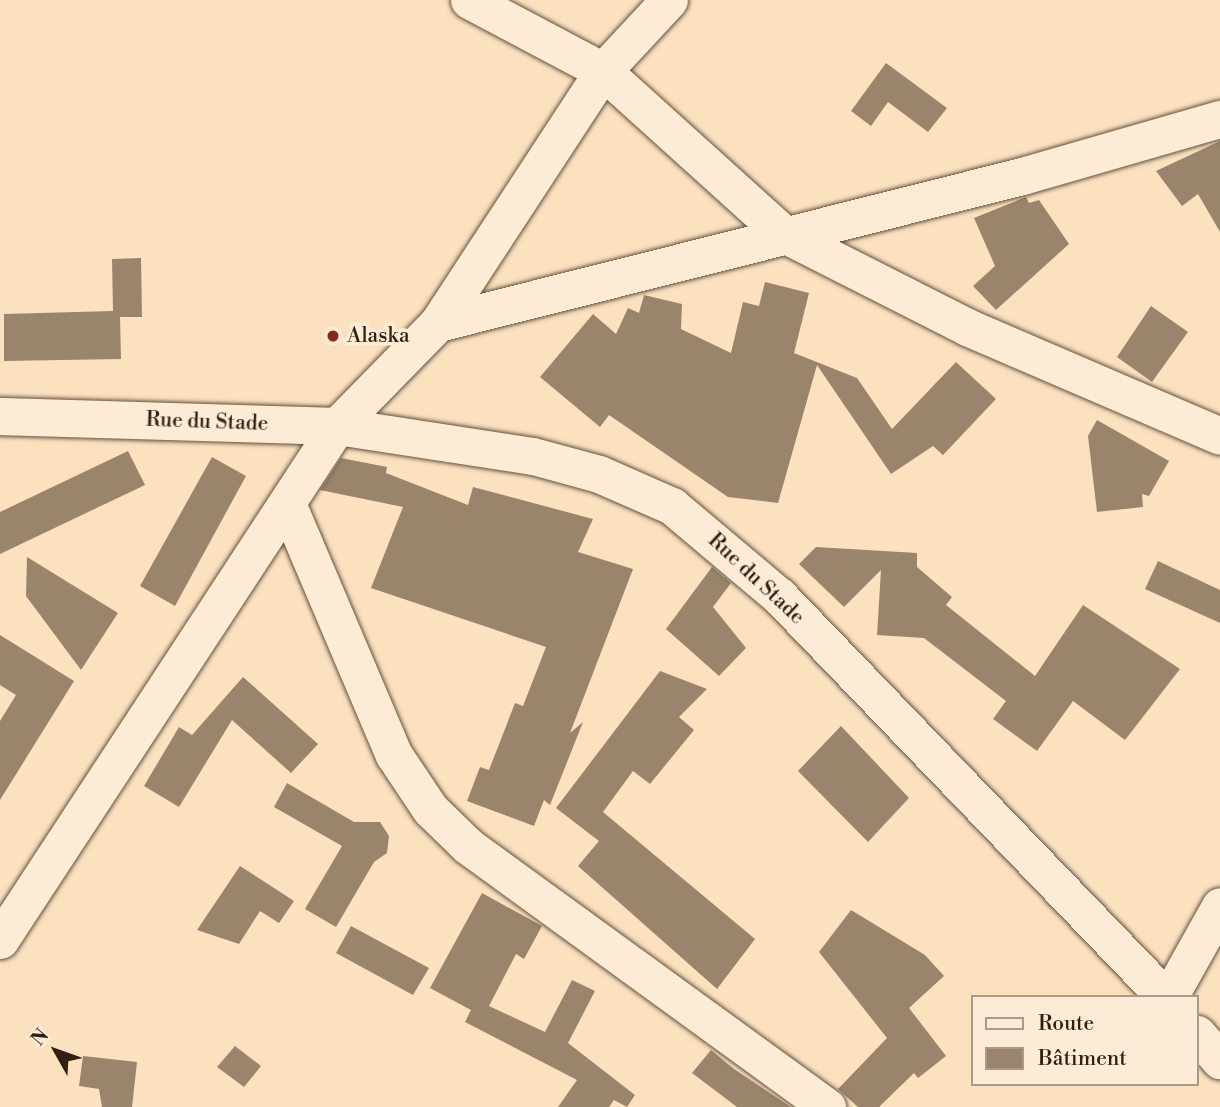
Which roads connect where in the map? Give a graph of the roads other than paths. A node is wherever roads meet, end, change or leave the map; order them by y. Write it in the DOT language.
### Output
graph roads {
  1 [pos="470,0"];
  2 [pos="669,0"];
  3 [pos="603,71"];
  4 [pos="1220,119"];
  5 [pos="782,233"];
  6 [pos="438,323"];
  7 [pos="0,416"];
  8 [pos="337,426"];
  9 [pos="1220,436"];
  10 [pos="289,508"];
  11 [pos="1220,906"];
  12 [pos="0,940"];
  13 [pos="1165,995"];
  14 [pos="1168,995"];
  15 [pos="1199,1036"];
  16 [pos="1220,1060"];
  17 [pos="827,1107"];
  1 -- 3 [label="street"];
  2 -- 3 [label="street"];
  3 -- 5 [label="street"];
  3 -- 6 [label="street"];
  4 -- 5 [label="street"];
  5 -- 6 [label="street"];
  5 -- 9 [label="street"];
  6 -- 8 [label="street"];
  7 -- 8 [label="street, Rue du Stade"];
  8 -- 10 [label="street"];
  8 -- 13 [label="street, Rue du Stade"];
  10 -- 12 [label="street"];
  10 -- 17 [label="street"];
  11 -- 14 [label="street"];
  15 -- 16 [label="street"];
}
